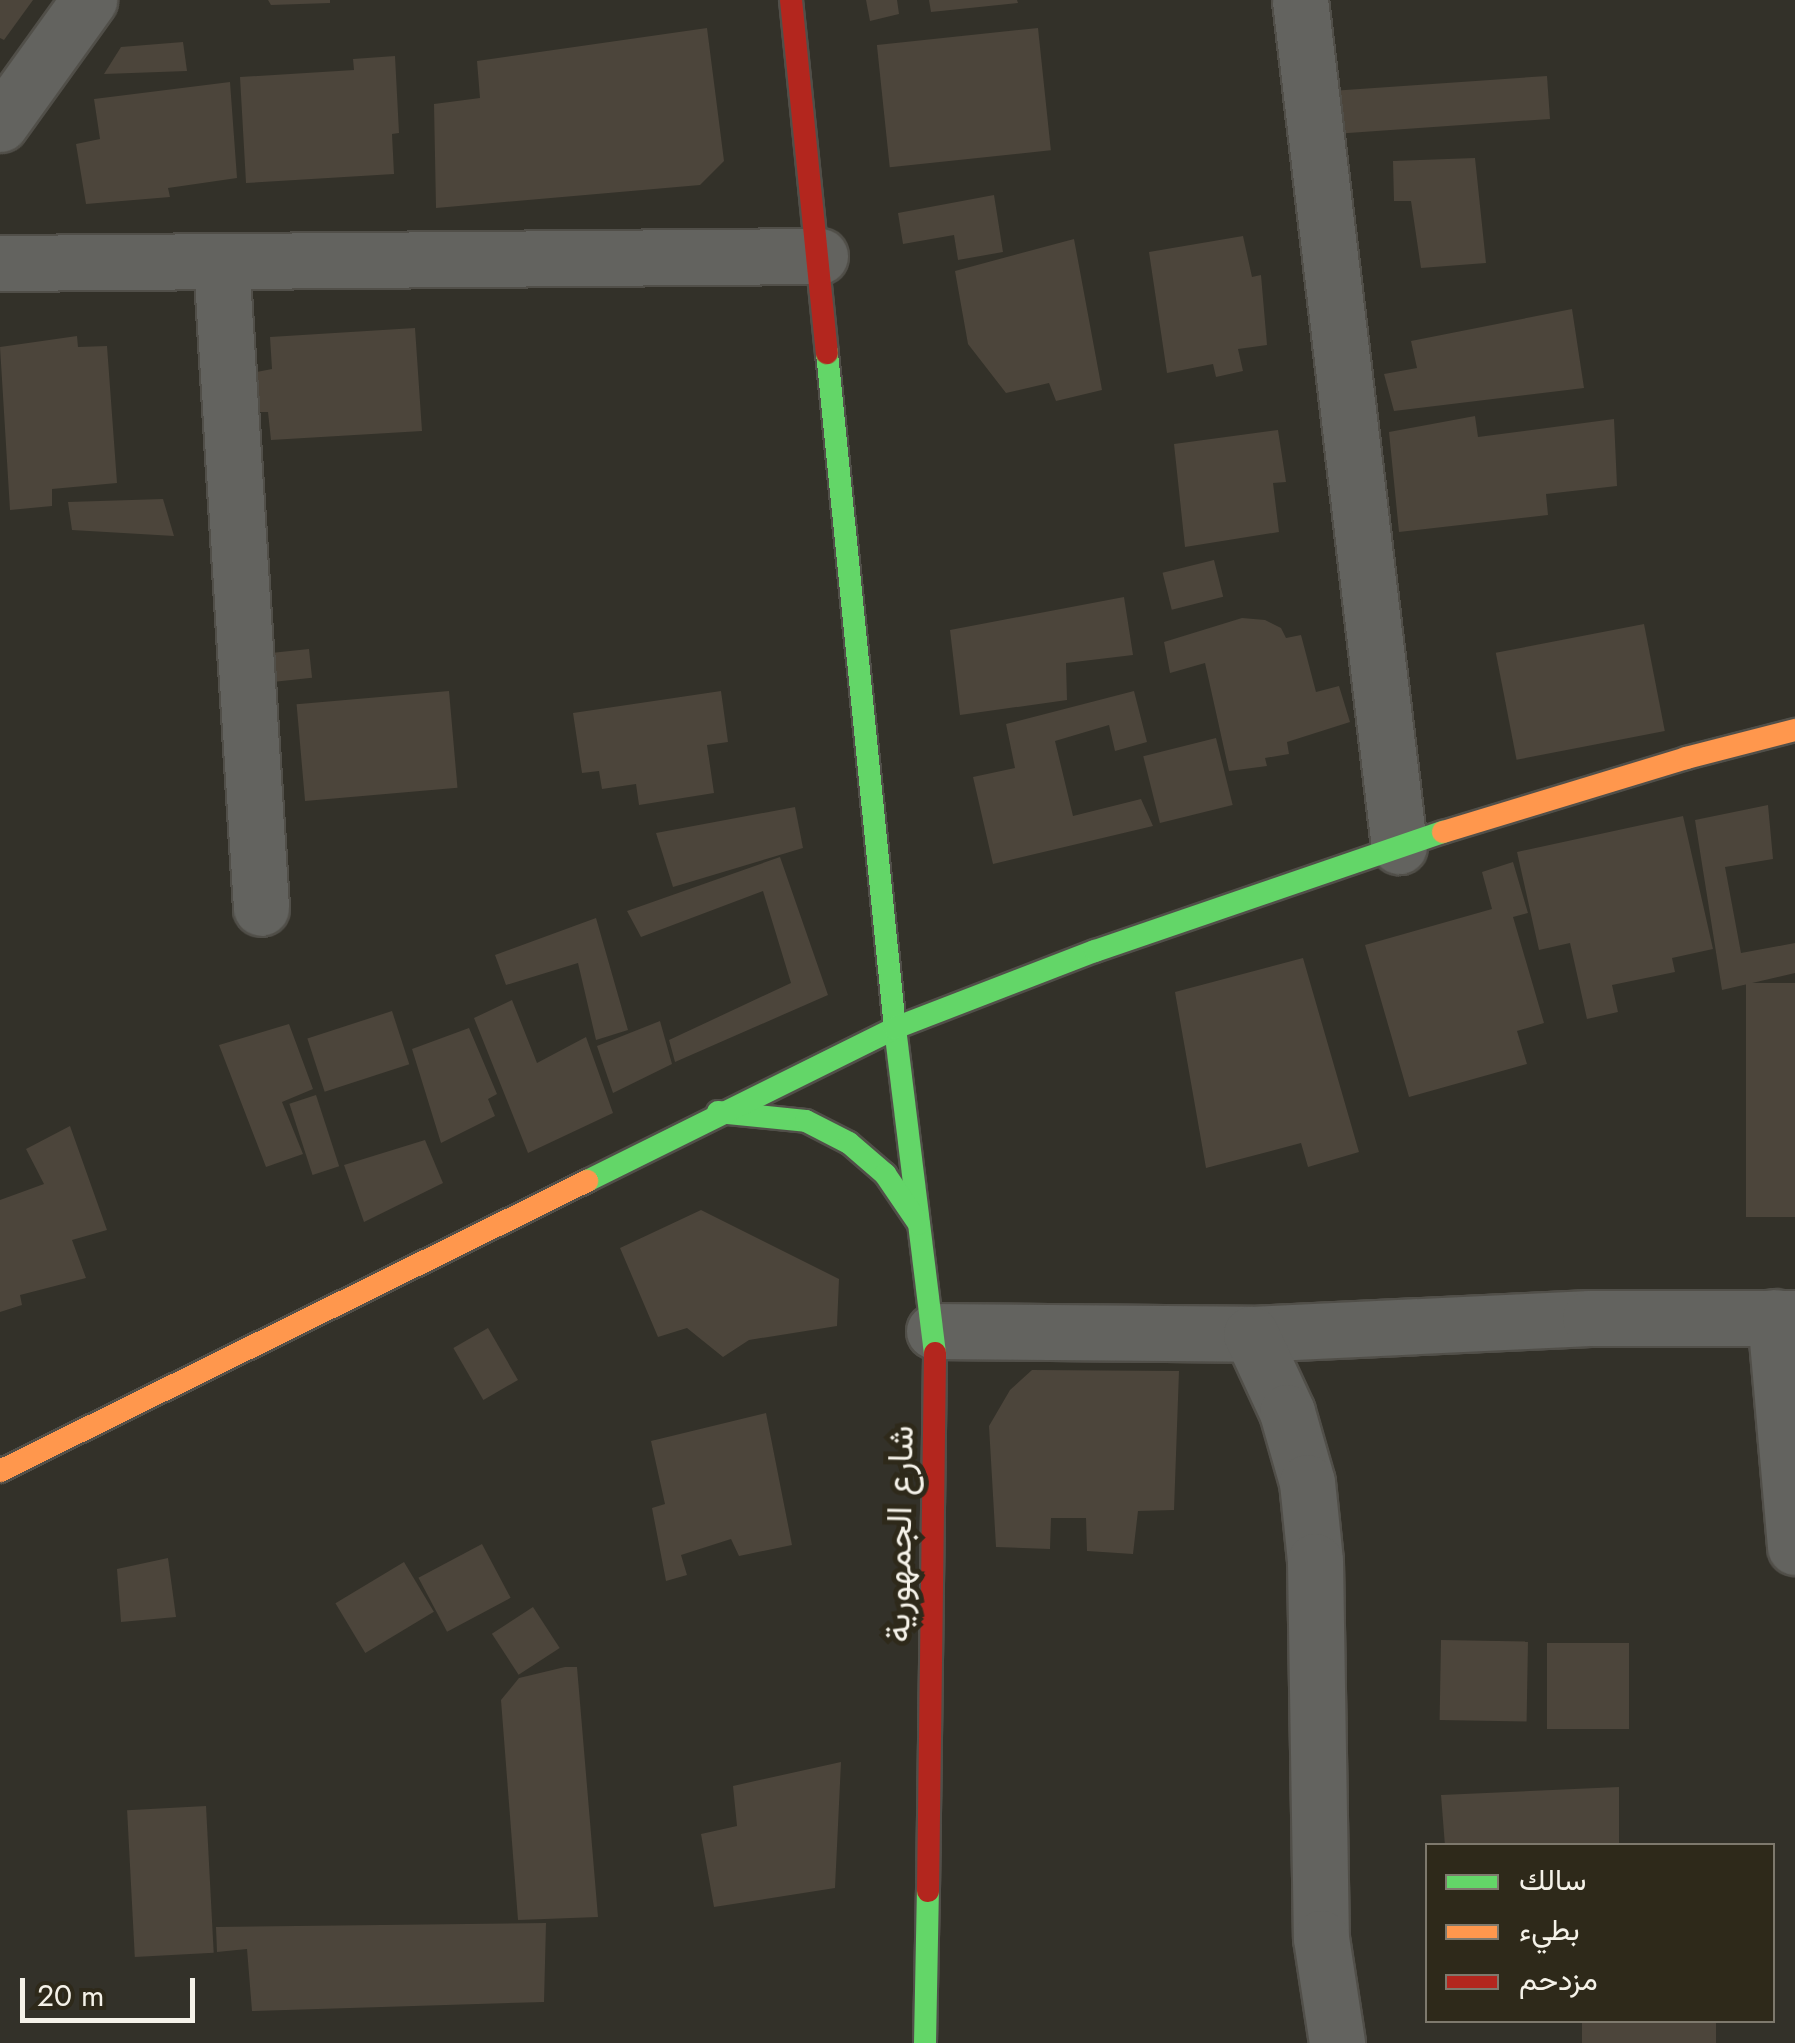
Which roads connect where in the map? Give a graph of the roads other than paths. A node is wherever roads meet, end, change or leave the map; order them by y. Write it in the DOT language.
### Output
graph roads {
  1 [pos="89,0"];
  2 [pos="790,0"];
  3 [pos="1300,0"];
  4 [pos="5,106"];
  5 [pos="820,256"];
  6 [pos="221,261"];
  7 [pos="0,263"];
  8 [pos="1795,730"];
  9 [pos="1398,846"];
  10 [pos="261,908"];
  11 [pos="895,1028"];
  12 [pos="718,1112"];
  13 [pos="920,1226"];
  14 [pos="1785,1317"];
  15 [pos="934,1330"];
  16 [pos="1251,1334"];
  17 [pos="0,1471"];
  18 [pos="1795,1546"];
  19 [pos="925,2043"];
  20 [pos="1337,2043"];
  1 -- 4 [label="street"];
  2 -- 5 [label="main road, شارع الجمهورية"];
  3 -- 9 [label="street"];
  5 -- 6 [label="street"];
  5 -- 11 [label="main road, شارع الجمهورية"];
  6 -- 7 [label="street"];
  6 -- 10 [label="street"];
  8 -- 9 [label="main road"];
  9 -- 11 [label="main road"];
  11 -- 12 [label="main road"];
  11 -- 13 [label="main road, شارع الجمهورية"];
  12 -- 13 [label="main road"];
  12 -- 17 [label="main road"];
  13 -- 15 [label="main road, شارع الجمهورية"];
  14 -- 16 [label="street"];
  14 -- 18 [label="street"];
  15 -- 16 [label="street"];
  15 -- 19 [label="main road, شارع الجمهورية"];
  16 -- 20 [label="street"];
}
